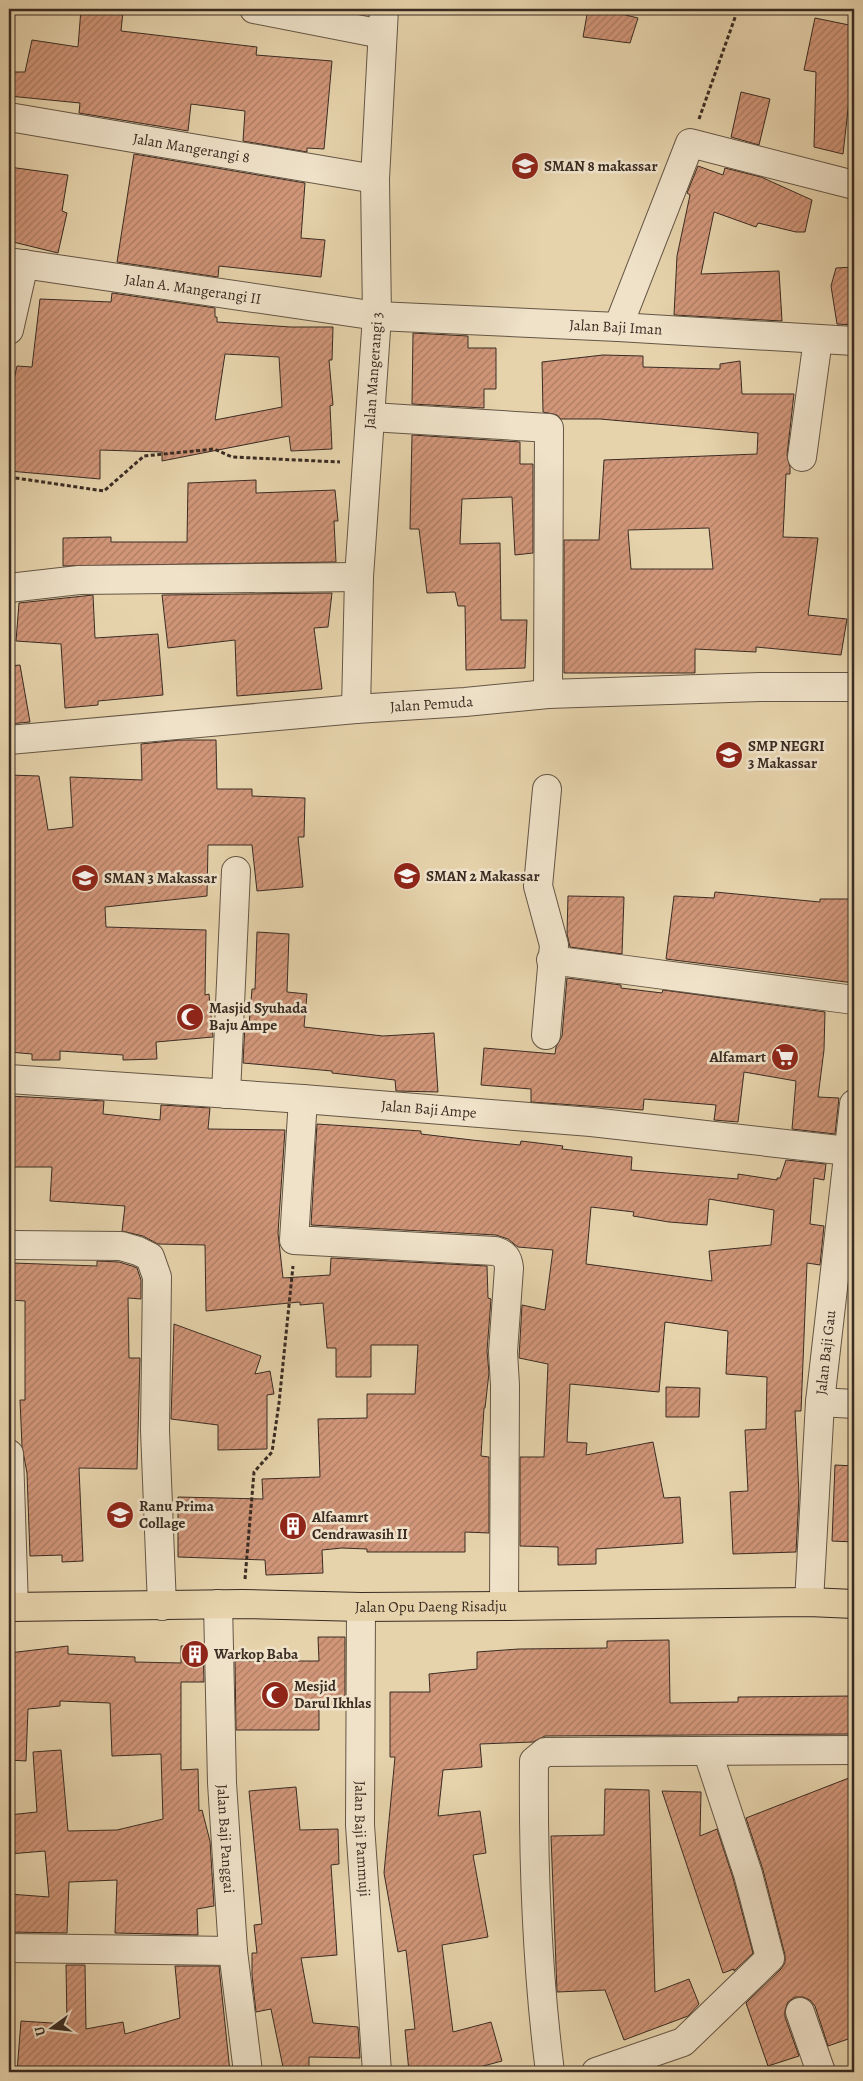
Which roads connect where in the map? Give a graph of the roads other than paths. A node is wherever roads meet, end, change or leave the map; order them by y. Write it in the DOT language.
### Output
graph roads {
  1 [pos="254,9"];
  2 [pos="383,21"];
  3 [pos="9,117"];
  4 [pos="375,178"];
  5 [pos="854,185"];
  6 [pos="16,263"];
  7 [pos="377,316"];
  8 [pos="618,327"];
  9 [pos="9,330"];
  10 [pos="818,339"];
  11 [pos="854,341"];
  12 [pos="371,417"];
  13 [pos="802,457"];
  14 [pos="359,577"];
  15 [pos="9,588"];
  16 [pos="854,687"];
  17 [pos="548,694"];
  18 [pos="356,709"];
  19 [pos="9,740"];
  20 [pos="547,789"];
  21 [pos="236,871"];
  22 [pos="551,960"];
  23 [pos="854,1000"];
  24 [pos="546,1035"];
  25 [pos="9,1079"];
  26 [pos="226,1094"];
  27 [pos="303,1099"];
  28 [pos="854,1104"];
  29 [pos="848,1151"];
  30 [pos="12,1245"];
  31 [pos="820,1402"];
  32 [pos="854,1404"];
  33 [pos="9,1454"];
  34 [pos="809,1602"];
  35 [pos="230,1604"];
  36 [pos="854,1604"];
  37 [pos="162,1606"];
  38 [pos="504,1606"];
  39 [pos="11,1607"];
  40 [pos="361,1607"];
  41 [pos="854,1750"];
  42 [pos="708,1753"];
  43 [pos="9,1948"];
  44 [pos="234,1951"];
  45 [pos="800,2012"];
  46 [pos="248,2072"];
  47 [pos="377,2072"];
  48 [pos="550,2072"];
  49 [pos="596,2072"];
  50 [pos="821,2072"];
  1 -- 2 [label="street"];
  2 -- 4 [label="street, Jalan Mangerangi 3"];
  3 -- 4 [label="street, Jalan Mangerangi 8"];
  4 -- 7 [label="street, Jalan Mangerangi 3"];
  5 -- 8 [label="street"];
  6 -- 7 [label="street, Jalan A. Mangerangi II"];
  6 -- 9 [label="street"];
  7 -- 8 [label="street, Jalan Baji Iman"];
  7 -- 12 [label="street, Jalan Mangerangi 3"];
  8 -- 10 [label="street, Jalan Baji Iman"];
  10 -- 11 [label="street, Jalan Baji Iman"];
  10 -- 13 [label="street"];
  12 -- 14 [label="street, Jalan Mangerangi 3"];
  12 -- 17 [label="street"];
  14 -- 15 [label="street"];
  14 -- 18 [label="street, Jalan Mangerangi 3"];
  16 -- 17 [label="street, Jalan Pemuda"];
  17 -- 18 [label="street, Jalan Pemuda"];
  18 -- 19 [label="street, Jalan Pemuda"];
  20 -- 22 [label="street"];
  21 -- 26 [label="street"];
  22 -- 23 [label="street"];
  22 -- 24 [label="street"];
  25 -- 26 [label="street, Jalan Baji Ampe"];
  26 -- 27 [label="street, Jalan Baji Ampe"];
  27 -- 29 [label="street, Jalan Baji Ampe"];
  27 -- 38 [label="street"];
  28 -- 29 [label="street, Jalan Baji Gau"];
  29 -- 31 [label="street, Jalan Baji Gau"];
  30 -- 37 [label="street"];
  31 -- 32 [label="street"];
  31 -- 34 [label="street, Jalan Baji Gau"];
  33 -- 39 [label="street"];
  34 -- 36 [label="main road, Jalan Opu Daeng Risadju"];
  34 -- 38 [label="main road, Jalan Opu Daeng Risadju"];
  35 -- 37 [label="main road, Jalan Opu Daeng Risadju"];
  35 -- 40 [label="main road, Jalan Opu Daeng Risadju"];
  35 -- 44 [label="street, Jalan Baji Panggai"];
  37 -- 39 [label="main road, Jalan Opu Daeng Risadju"];
  38 -- 40 [label="main road, Jalan Opu Daeng Risadju"];
  40 -- 47 [label="street, Jalan Baji Pammuji"];
  41 -- 42 [label="street"];
  42 -- 48 [label="street"];
  42 -- 49 [label="street"];
  43 -- 44 [label="street"];
  44 -- 46 [label="street, Jalan Baji Panggai"];
  45 -- 50 [label="street"];
}
